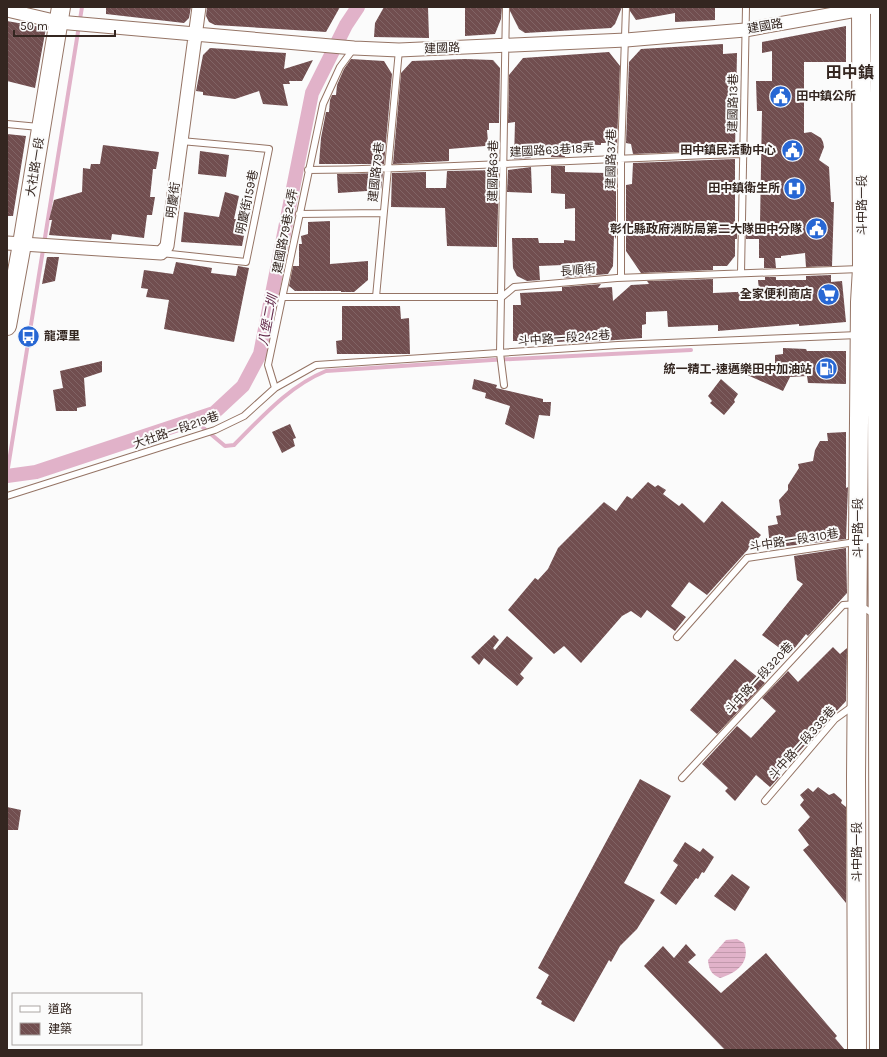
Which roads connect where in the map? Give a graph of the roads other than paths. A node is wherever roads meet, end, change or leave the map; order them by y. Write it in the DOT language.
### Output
graph roads {
  1 [pos="199,7"];
  2 [pos="506,7"];
  3 [pos="626,7"];
  4 [pos="746,7"];
  5 [pos="870,8"];
  6 [pos="7,10"];
  7 [pos="60,14"];
  8 [pos="746,30"];
  9 [pos="196,32"];
  10 [pos="626,40"];
  11 [pos="506,46"];
  12 [pos="354,48"];
  13 [pos="399,50"];
  14 [pos="7,124"];
  15 [pos="41,127"];
  16 [pos="181,141"];
  17 [pos="743,154"];
  18 [pos="621,157"];
  19 [pos="505,163"];
  20 [pos="387,169"];
  21 [pos="308,170"];
  22 [pos="299,214"];
  23 [pos="382,214"];
  24 [pos="15,243"];
  25 [pos="161,252"];
  26 [pos="870,268"];
  27 [pos="741,273"];
  28 [pos="621,278"];
  29 [pos="283,297"];
  30 [pos="376,297"];
  31 [pos="502,297"];
  32 [pos="872,303"];
  33 [pos="7,326"];
  34 [pos="860,335"];
  35 [pos="500,353"];
  36 [pos="504,385"];
  37 [pos="276,388"];
  38 [pos="859,395"];
  39 [pos="877,396"];
  40 [pos="7,496"];
  41 [pos="877,539"];
  42 [pos="858,541"];
  43 [pos="858,604"];
  44 [pos="879,616"];
  45 [pos="677,637"];
  46 [pos="879,659"];
  47 [pos="858,703"];
  48 [pos="682,778"];
  49 [pos="870,797"];
  50 [pos="765,801"];
  51 [pos="857,1050"];
  52 [pos="879,1050"];
  1 -- 9 [label="street, 明慶街"];
  2 -- 11 [label="lane, 建國路63巷"];
  3 -- 10 [label="lane, 建國路37巷"];
  4 -- 8 [label="lane, 建國路13巷"];
  5 -- 8 [label="street, 建國路"];
  5 -- 26 [label="main road, 斗中路一段"];
  6 -- 7 [label="street, 建國路"];
  7 -- 9 [label="street, 建國路"];
  7 -- 15 [label="main road, 大社路一段"];
  8 -- 10 [label="street, 建國路"];
  8 -- 17 [label="lane, 建國路13巷"];
  9 -- 12 [label="street, 建國路"];
  9 -- 16 [label="street, 明慶街"];
  10 -- 11 [label="street, 建國路"];
  10 -- 18 [label="lane, 建國路37巷"];
  11 -- 13 [label="street, 建國路"];
  11 -- 19 [label="lane, 建國路63巷"];
  12 -- 13 [label="street, 建國路"];
  12 -- 21 [label="lane, 建國路79巷24弄"];
  13 -- 20 [label="lane, 建國路79巷"];
  14 -- 15 [label="lane"];
  15 -- 24 [label="main road, 大社路一段"];
  16 -- 25 [label="street, 明慶街"];
  16 -- 25 [label="lane, 明慶街159巷"];
  17 -- 18 [label="lane, 建國路63巷18弄"];
  17 -- 27 [label="lane, 建國路13巷"];
  18 -- 19 [label="lane, 建國路63巷18弄"];
  18 -- 28 [label="lane, 建國路37巷"];
  19 -- 20 [label="lane, 建國路63巷18弄"];
  19 -- 31 [label="lane, 建國路63巷"];
  20 -- 21 [label="lane"];
  20 -- 23 [label="lane, 建國路79巷"];
  21 -- 22 [label="lane, 建國路79巷24弄"];
  22 -- 23 [label="lane"];
  22 -- 29 [label="lane, 建國路79巷24弄"];
  23 -- 30 [label="lane, 建國路79巷"];
  24 -- 25 [label="street"];
  24 -- 33 [label="main road, 大社路一段"];
  26 -- 27 [label="lane, 長順街"];
  26 -- 32 [label="main road, 斗中路一段"];
  27 -- 28 [label="lane, 長順街"];
  28 -- 31 [label="lane, 長順街"];
  29 -- 30 [label="lane"];
  29 -- 37 [label="lane"];
  30 -- 31 [label="lane"];
  31 -- 35 [label="lane, 建國路63巷"];
  32 -- 34 [label="main road, 斗中路一段"];
  32 -- 39 [label="main road, 斗中路一段"];
  34 -- 35 [label="lane, 斗中路一段242巷"];
  34 -- 38 [label="main road, 斗中路一段"];
  35 -- 36 [label="lane, 建國路63巷"];
  35 -- 37 [label="lane, 斗中路一段242巷"];
  37 -- 40 [label="lane, 大社路一段219巷"];
  38 -- 39 [label="main road"];
  38 -- 42 [label="main road, 斗中路一段"];
  39 -- 41 [label="main road, 斗中路一段"];
  41 -- 42 [label="lane, 斗中路一段310巷"];
  41 -- 44 [label="main road, 斗中路一段"];
  42 -- 43 [label="main road, 斗中路一段"];
  42 -- 45 [label="lane, 斗中路一段310巷"];
  43 -- 44 [label="lane"];
  43 -- 47 [label="main road, 斗中路一段"];
  43 -- 48 [label="lane, 斗中路一段320巷"];
  44 -- 46 [label="main road, 斗中路一段"];
  46 -- 49 [label="main road, 斗中路一段"];
  47 -- 49 [label="main road, 斗中路一段"];
  47 -- 50 [label="lane, 斗中路一段338巷"];
  49 -- 51 [label="main road, 斗中路一段"];
  49 -- 52 [label="main road, 斗中路一段"];
}
